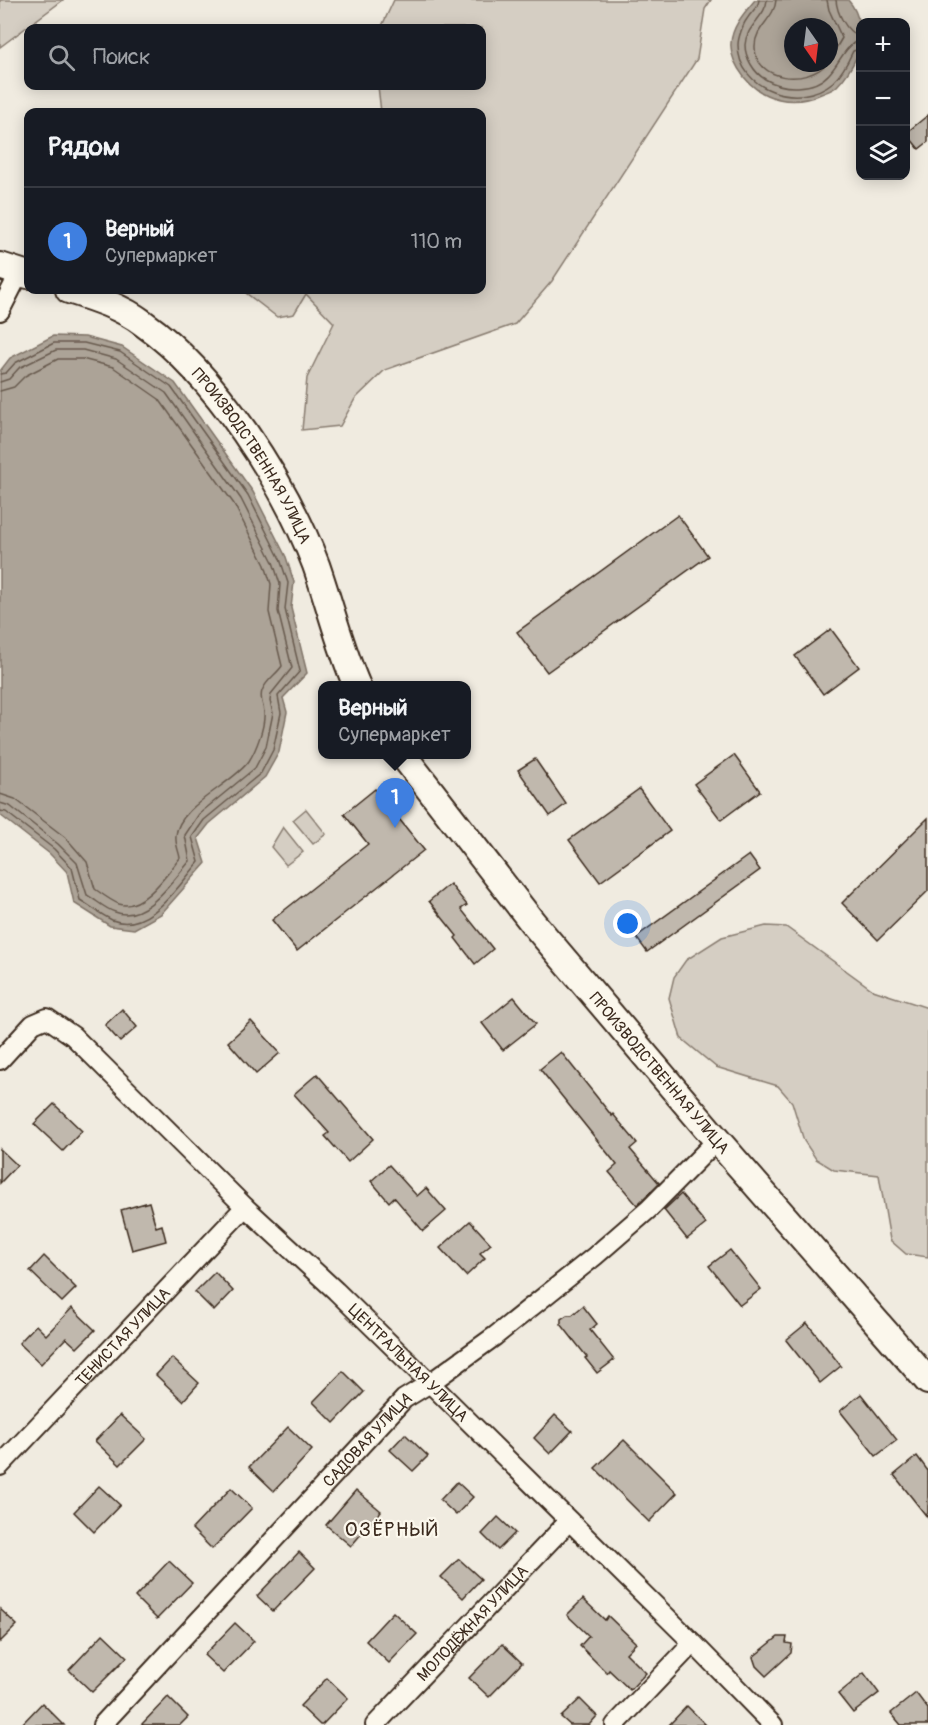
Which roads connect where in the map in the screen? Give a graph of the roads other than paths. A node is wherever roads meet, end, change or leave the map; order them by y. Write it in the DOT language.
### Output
graph roads {
  1 [pos="16,271"];
  2 [pos="80,294"];
  3 [pos="0,311"];
  4 [pos="355,681"];
  5 [pos="406,759"];
  6 [pos="0,1060"];
  7 [pos="717,1140"];
  8 [pos="245,1207"];
  9 [pos="928,1381"];
  10 [pos="430,1383"];
  11 [pos="0,1466"];
  12 [pos="569,1521"];
  13 [pos="693,1643"];
  14 [pos="102,1725"];
  15 [pos="375,1725"];
  16 [pos="615,1725"];
  17 [pos="773,1725"];
  1 -- 3 [label="street"];
  2 -- 4 [label="street, ПРОИЗВОДСТВЕННАЯ УЛИЦА"];
  5 -- 7 [label="street, ПРОИЗВОДСТВЕННАЯ УЛИЦА"];
  6 -- 8 [label="street, ЦЕНТРАЛЬНАЯ УЛИЦА"];
  7 -- 9 [label="street, ПРОИЗВОДСТВЕННАЯ УЛИЦА"];
  7 -- 10 [label="street, САДОВАЯ УЛИЦА"];
  8 -- 10 [label="street, ЦЕНТРАЛЬНАЯ УЛИЦА"];
  8 -- 11 [label="street, ТЕНИСТАЯ УЛИЦА"];
  10 -- 12 [label="street, ЦЕНТРАЛЬНАЯ УЛИЦА"];
  10 -- 14 [label="street, САДОВАЯ УЛИЦА"];
  12 -- 13 [label="street, ЦЕНТРАЛЬНАЯ УЛИЦА"];
  12 -- 15 [label="street, МОЛОДЁЖНАЯ УЛИЦА"];
  13 -- 16 [label="street"];
  13 -- 17 [label="street, ЦЕНТРАЛЬНАЯ УЛИЦА"];
}
